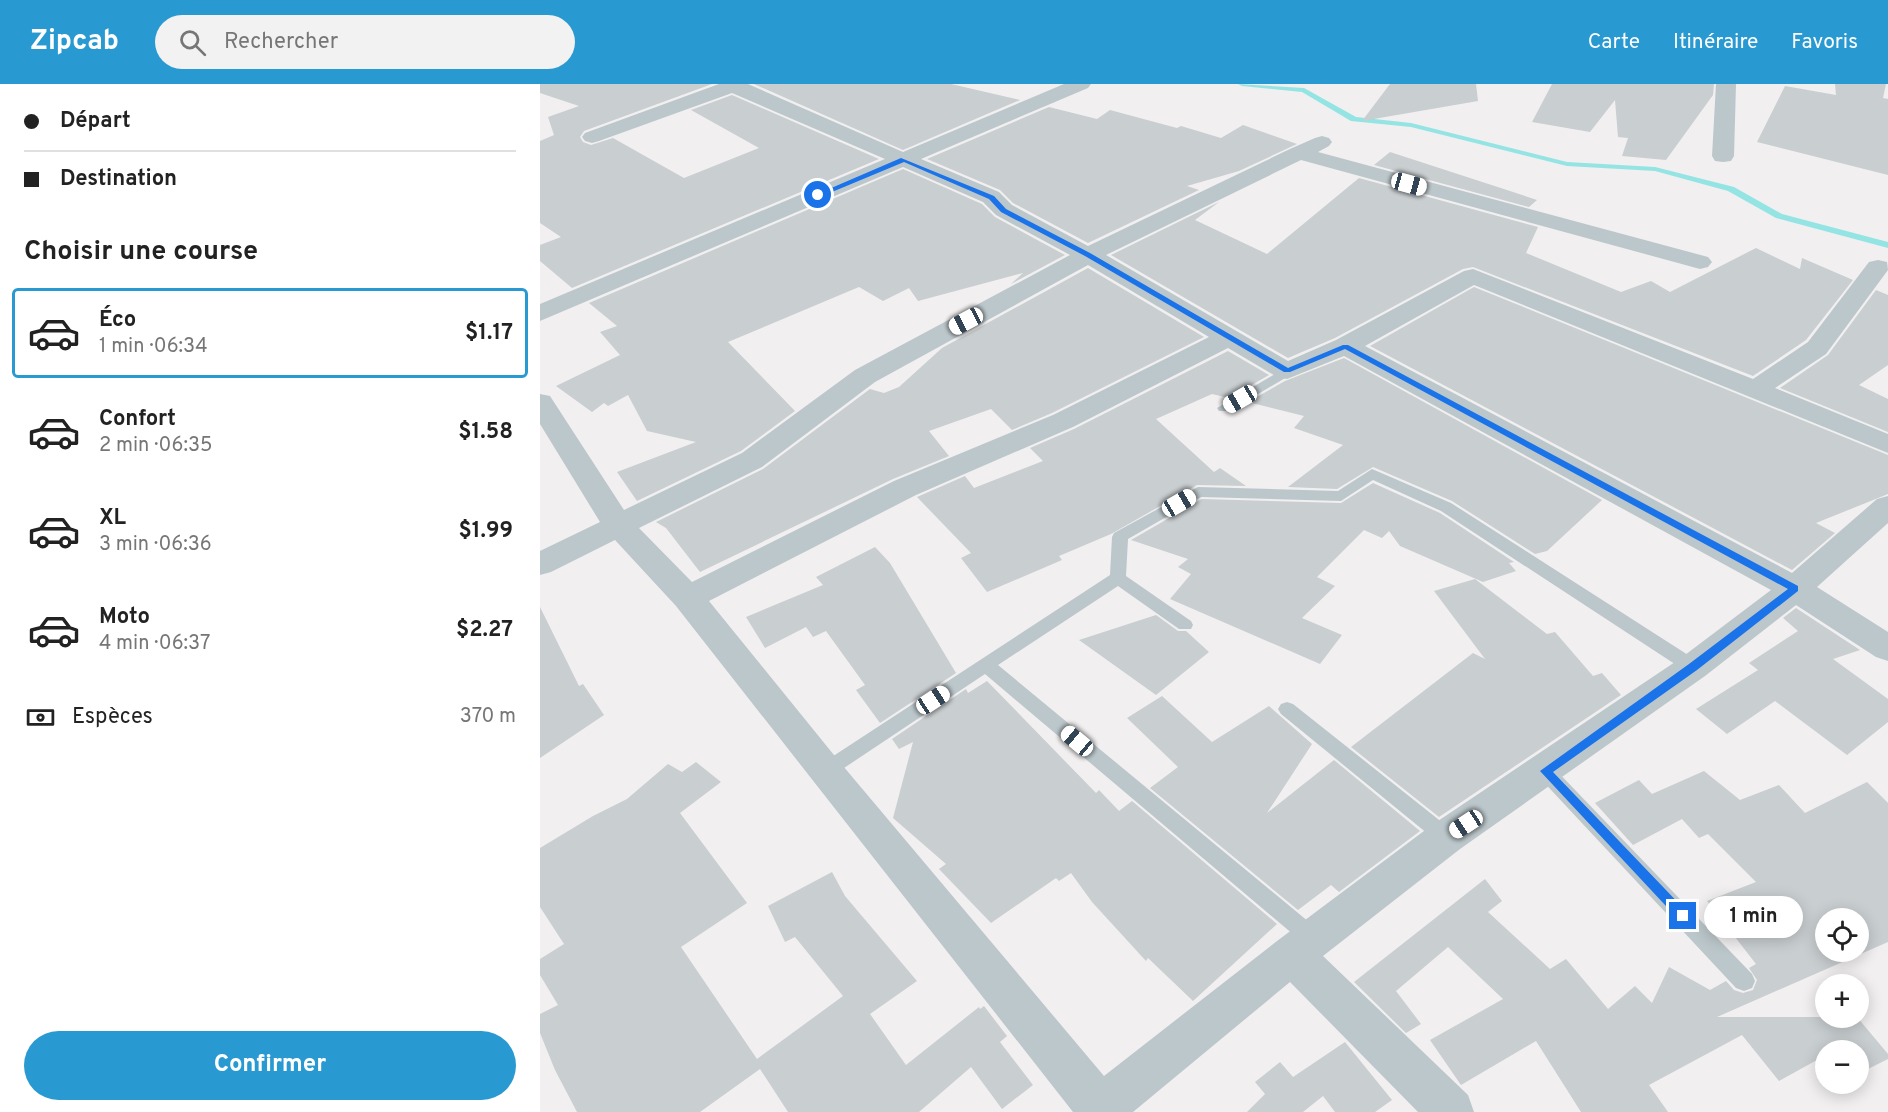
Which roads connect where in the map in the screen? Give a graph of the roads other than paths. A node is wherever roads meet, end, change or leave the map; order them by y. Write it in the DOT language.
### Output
graph roads {
  1 [pos="1081,84"];
  2 [pos="1726,84"];
  3 [pos="733,85"];
  4 [pos="592,137"];
  5 [pos="1322,142"];
  6 [pos="1297,153"];
  7 [pos="1723,156"];
  8 [pos="904,159"];
  9 [pos="1088,255"];
  10 [pos="1700,262"];
  11 [pos="1878,267"];
  12 [pos="540,313"];
  13 [pos="1229,337"];
  14 [pos="1345,346"];
  15 [pos="1287,371"];
  16 [pos="1755,390"];
  17 [pos="540,402"];
  18 [pos="1224,408"];
  19 [pos="1888,444"];
  20 [pos="1888,506"];
  21 [pos="618,525"];
  22 [pos="540,564"];
  23 [pos="1118,578"];
  24 [pos="1795,588"];
  25 [pos="688,598"];
  26 [pos="1185,625"];
  27 [pos="1888,648"];
  28 [pos="986,664"];
  29 [pos="1693,667"];
  30 [pos="1287,709"];
  31 [pos="825,771"];
  32 [pos="1545,771"];
  33 [pos="1446,837"];
  34 [pos="1303,947"];
  35 [pos="1744,981"];
  36 [pos="1098,1110"];
  37 [pos="1451,1112"];
  1 -- 8 [label="street"];
  2 -- 7 [label="street"];
  3 -- 4 [label="street"];
  3 -- 8 [label="street"];
  5 -- 6 [label="street"];
  6 -- 9 [label="street"];
  6 -- 10 [label="street"];
  8 -- 9 [label="street"];
  8 -- 12 [label="street"];
  9 -- 13 [label="street"];
  9 -- 21 [label="street"];
  11 -- 16 [label="street"];
  13 -- 15 [label="street"];
  13 -- 25 [label="street"];
  14 -- 15 [label="street"];
  14 -- 16 [label="street"];
  14 -- 24 [label="street"];
  15 -- 18 [label="lane"];
  16 -- 19 [label="street"];
  17 -- 21 [label="street"];
  20 -- 24 [label="street"];
  21 -- 22 [label="street"];
  21 -- 25 [label="street"];
  23 -- 26 [label="lane"];
  23 -- 28 [label="lane"];
  23 -- 29 [label="lane"];
  24 -- 27 [label="street"];
  24 -- 29 [label="street"];
  25 -- 31 [label="street"];
  28 -- 31 [label="lane"];
  28 -- 34 [label="lane"];
  29 -- 32 [label="street"];
  30 -- 33 [label="lane"];
  31 -- 36 [label="street"];
  32 -- 33 [label="street"];
  32 -- 35 [label="lane"];
  33 -- 34 [label="street"];
  34 -- 36 [label="street"];
  34 -- 37 [label="street"];
}
